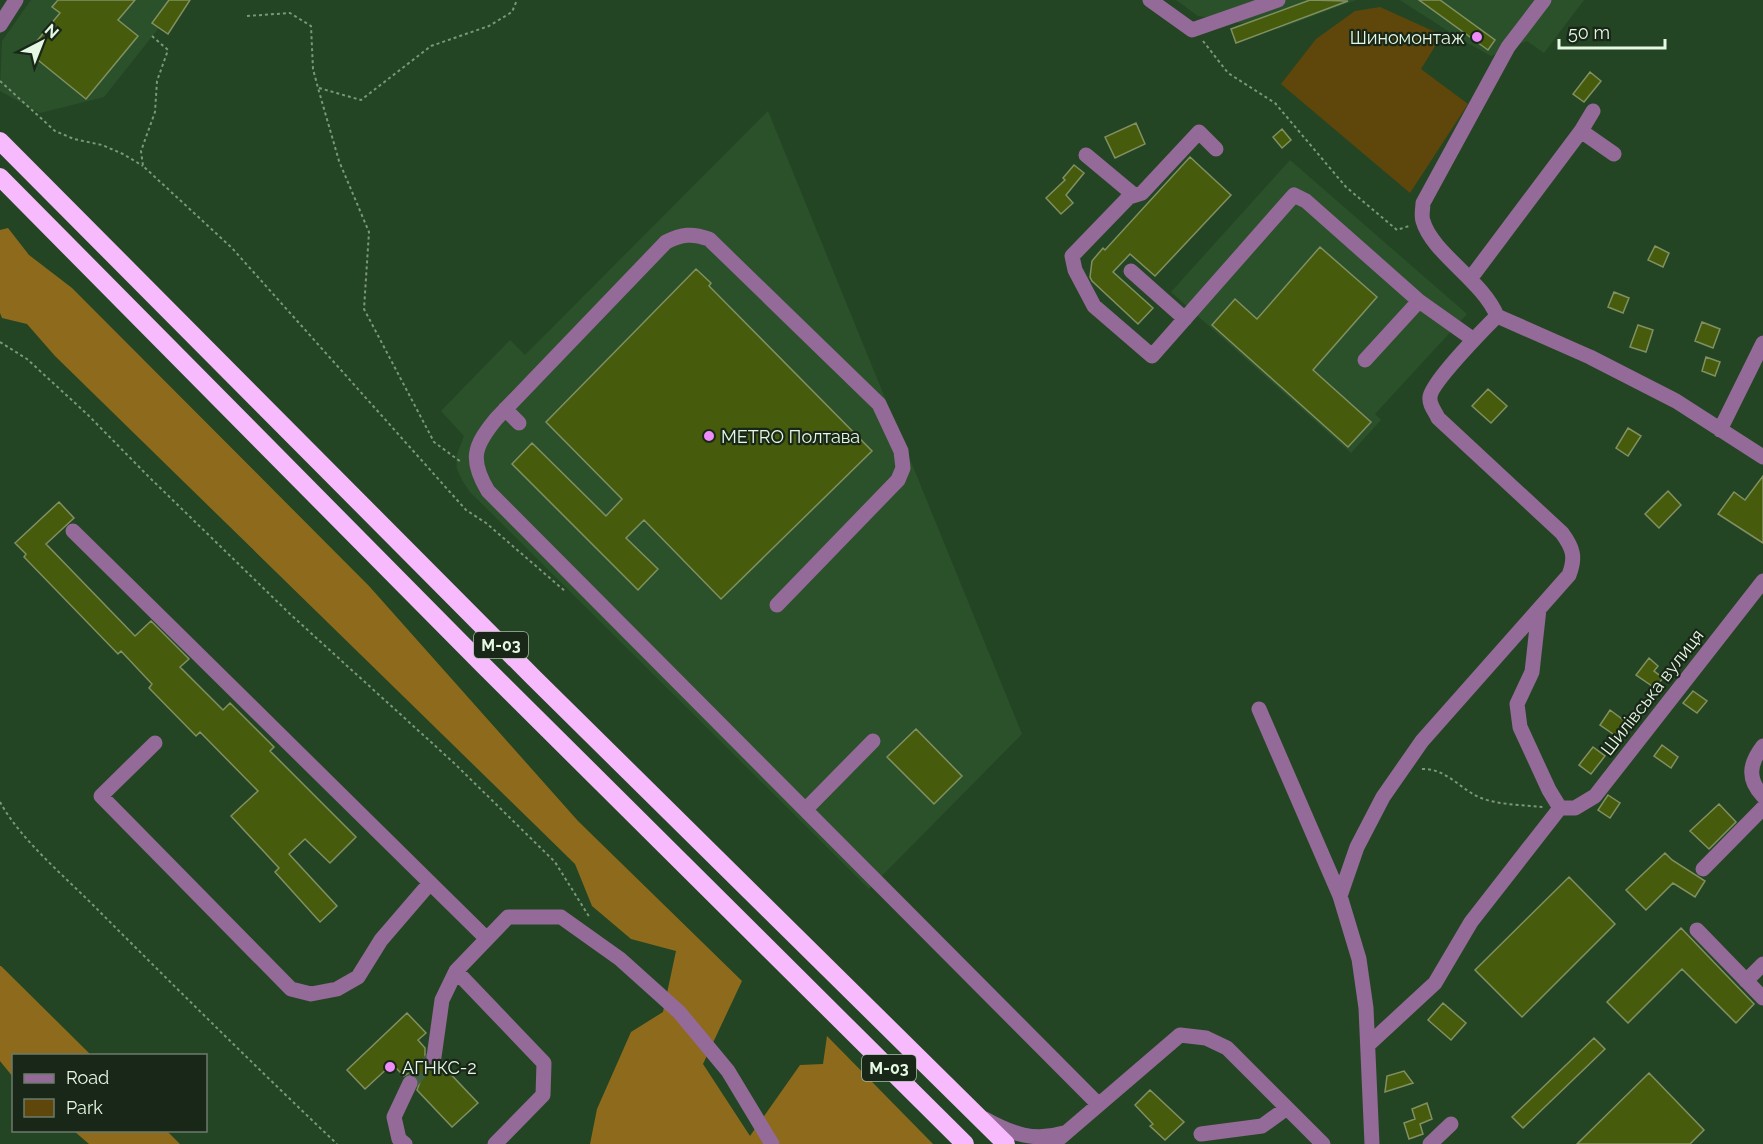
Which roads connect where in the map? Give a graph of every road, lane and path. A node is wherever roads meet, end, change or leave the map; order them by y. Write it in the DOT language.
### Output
graph roads {
  1 [pos="16,0"];
  2 [pos="517,0"];
  3 [pos="1150,0"];
  4 [pos="1237,0"];
  5 [pos="1278,0"];
  6 [pos="1544,0"];
  7 [pos="1250,10"];
  8 [pos="248,16"];
  9 [pos="0,26"];
  10 [pos="1192,30"];
  11 [pos="152,36"];
  12 [pos="0,81"];
  13 [pos="318,87"];
  14 [pos="1593,111"];
  15 [pos="1581,131"];
  16 [pos="0,141"];
  17 [pos="1216,148"];
  18 [pos="1614,154"];
  19 [pos="1086,155"];
  20 [pos="144,166"];
  21 [pos="0,177"];
  22 [pos="1134,195"];
  23 [pos="1422,220"];
  24 [pos="1131,271"];
  25 [pos="1470,279"];
  26 [pos="1419,301"];
  27 [pos="1497,315"];
  28 [pos="1185,319"];
  29 [pos="1474,340"];
  30 [pos="0,342"];
  31 [pos="1763,343"];
  32 [pos="1365,360"];
  33 [pos="505,409"];
  34 [pos="519,423"];
  35 [pos="1720,430"];
  36 [pos="1763,457"];
  37 [pos="478,475"];
  38 [pos="73,531"];
  39 [pos="1763,581"];
  40 [pos="575,596"];
  41 [pos="777,605"];
  42 [pos="1539,609"];
  43 [pos="1259,709"];
  44 [pos="873,741"];
  45 [pos="154,743"];
  46 [pos="1763,746"];
  47 [pos="1401,770"];
  48 [pos="1763,796"];
  49 [pos="0,802"];
  50 [pos="1560,808"];
  51 [pos="1763,808"];
  52 [pos="806,809"];
  53 [pos="1703,869"];
  54 [pos="430,883"];
  55 [pos="1340,896"];
  56 [pos="594,926"];
  57 [pos="1696,930"];
  58 [pos="487,939"];
  59 [pos="1763,964"];
  60 [pos="456,971"];
  61 [pos="1746,981"];
  62 [pos="1763,998"];
  63 [pos="1368,1046"];
  64 [pos="434,1057"];
  65 [pos="410,1083"];
  66 [pos="1098,1104"];
  67 [pos="1287,1108"];
  68 [pos="976,1114"];
  69 [pos="1451,1124"];
  70 [pos="1201,1134"];
  71 [pos="1063,1139"];
  72 [pos="337,1144"];
  73 [pos="405,1144"];
  74 [pos="495,1144"];
  75 [pos="772,1144"];
  76 [pos="965,1144"];
  77 [pos="1006,1144"];
  78 [pos="1053,1144"];
  79 [pos="1323,1144"];
  80 [pos="1372,1144"];
  81 [pos="1431,1144"];
  1 -- 9 [label="street"];
  2 -- 13 [label="path"];
  3 -- 10 [label="street"];
  4 -- 7 [label="street"];
  5 -- 7 [label="street"];
  6 -- 23 [label="street"];
  7 -- 10 [label="street"];
  8 -- 13 [label="path"];
  10 -- 23 [label="path"];
  11 -- 20 [label="path"];
  12 -- 20 [label="path"];
  13 -- 37 [label="path"];
  14 -- 15 [label="street"];
  15 -- 18 [label="street"];
  15 -- 25 [label="street"];
  16 -- 68 [label="highway, М-03"];
  17 -- 22 [label="street"];
  19 -- 22 [label="street"];
  20 -- 40 [label="path"];
  21 -- 76 [label="highway, М-03"];
  22 -- 28 [label="street"];
  23 -- 25 [label="street"];
  24 -- 28 [label="street"];
  25 -- 27 [label="street"];
  26 -- 28 [label="street"];
  26 -- 29 [label="street"];
  26 -- 32 [label="street"];
  27 -- 29 [label="street"];
  27 -- 35 [label="street"];
  29 -- 42 [label="street"];
  30 -- 56 [label="path"];
  31 -- 35 [label="street"];
  33 -- 34 [label="street"];
  33 -- 37 [label="street"];
  33 -- 41 [label="street"];
  35 -- 36 [label="street"];
  37 -- 52 [label="street"];
  38 -- 54 [label="street"];
  39 -- 50 [label="street, Шилівська вулиця"];
  42 -- 47 [label="street"];
  42 -- 50 [label="street"];
  43 -- 55 [label="street"];
  44 -- 52 [label="street"];
  45 -- 54 [label="street"];
  46 -- 48 [label="street"];
  47 -- 50 [label="path"];
  47 -- 55 [label="street"];
  49 -- 72 [label="path"];
  50 -- 63 [label="street"];
  51 -- 53 [label="street"];
  52 -- 66 [label="street"];
  54 -- 58 [label="street"];
  55 -- 63 [label="street"];
  57 -- 61 [label="street"];
  58 -- 60 [label="street"];
  58 -- 75 [label="street"];
  59 -- 61 [label="street"];
  60 -- 64 [label="street"];
  60 -- 74 [label="street"];
  61 -- 62 [label="street"];
  63 -- 80 [label="street"];
  65 -- 73 [label="street"];
  66 -- 67 [label="street"];
  66 -- 71 [label="street"];
  67 -- 70 [label="street"];
  67 -- 79 [label="street"];
  68 -- 71 [label="street"];
  68 -- 77 [label="highway, М-03"];
  69 -- 81 [label="street"];
  71 -- 78 [label="street"];
}
